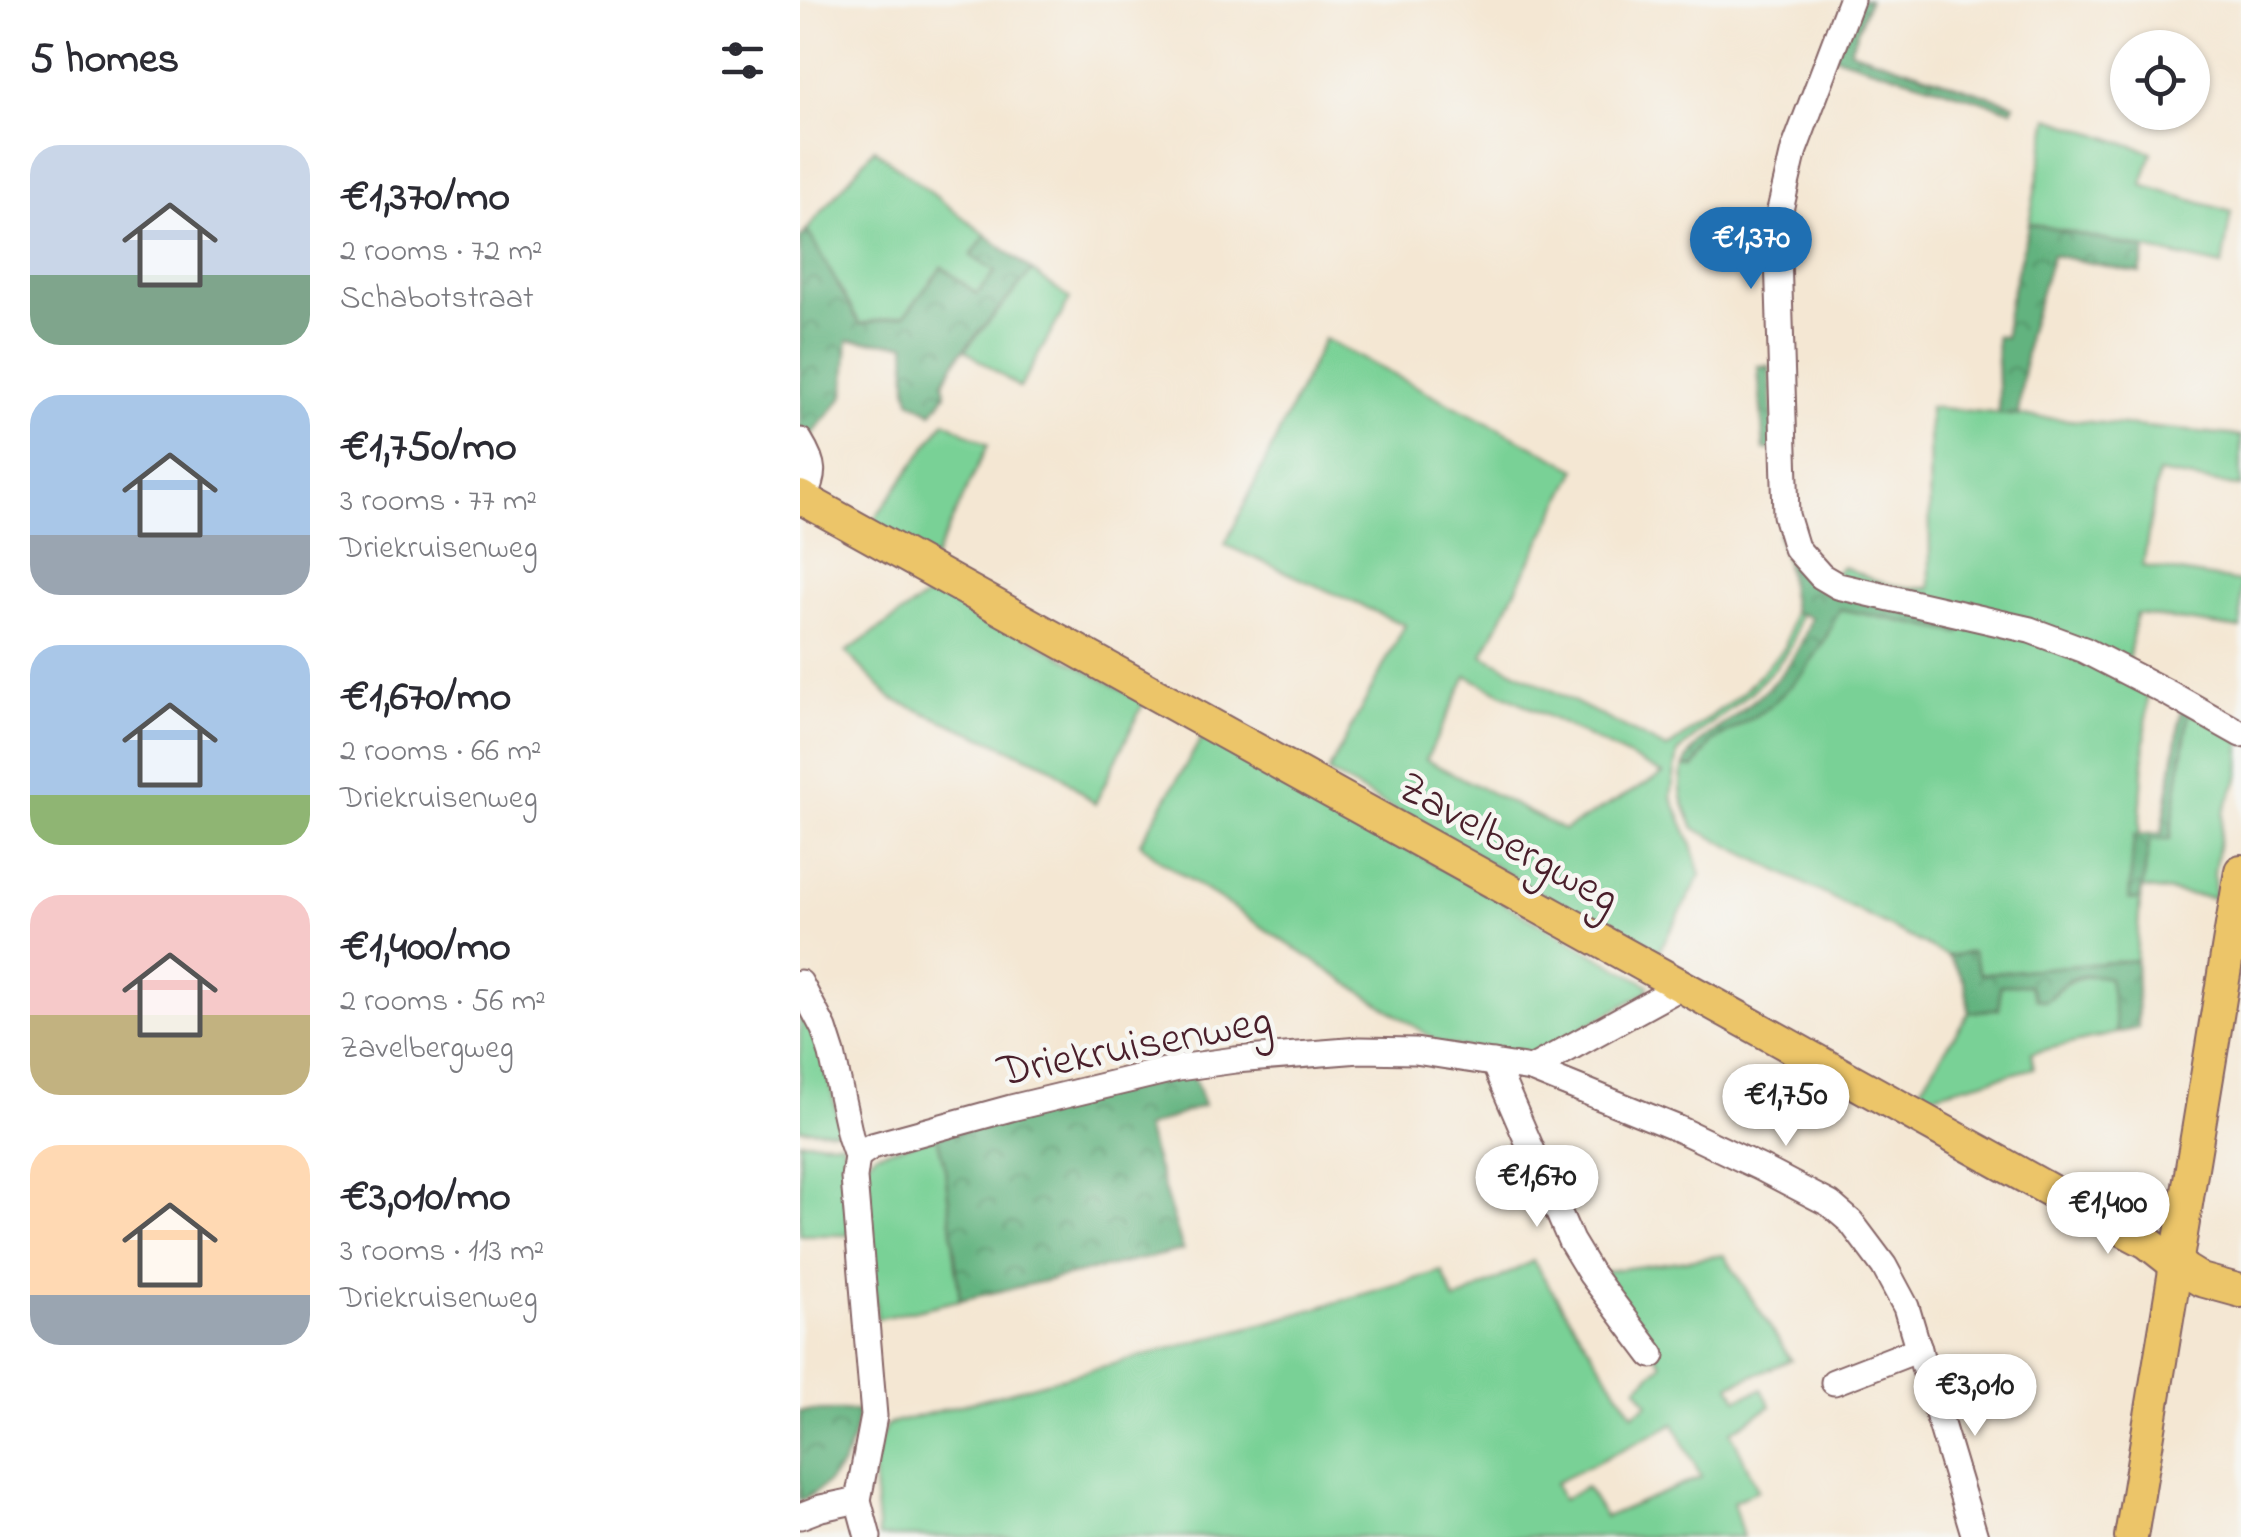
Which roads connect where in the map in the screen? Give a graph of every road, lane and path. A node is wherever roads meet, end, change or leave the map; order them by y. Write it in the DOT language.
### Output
graph roads {
  1 [pos="1851,0"];
  2 [pos="800,441"];
  3 [pos="801,498"];
  4 [pos="2241,734"];
  5 [pos="2241,871"];
  6 [pos="800,983"];
  7 [pos="1682,986"];
  8 [pos="1494,1062"];
  9 [pos="1531,1069"];
  10 [pos="857,1156"];
  11 [pos="2175,1264"];
  12 [pos="2241,1291"];
  13 [pos="1920,1349"];
  14 [pos="1652,1355"];
  15 [pos="1834,1382"];
  16 [pos="858,1500"];
  17 [pos="800,1516"];
  18 [pos="868,1537"];
  19 [pos="1976,1537"];
  20 [pos="2131,1537"];
  1 -- 4 [label="street"];
  2 -- 3 [label="street"];
  3 -- 7 [label="main road, Zavelbergweg"];
  5 -- 11 [label="main road"];
  6 -- 10 [label="street"];
  7 -- 9 [label="street"];
  7 -- 11 [label="main road, Zavelbergweg"];
  8 -- 9 [label="street, Driekruisenweg"];
  8 -- 10 [label="street, Driekruisenweg"];
  8 -- 14 [label="street"];
  9 -- 13 [label="street, Driekruisenweg"];
  10 -- 16 [label="street"];
  11 -- 12 [label="main road, Zavelbergweg"];
  11 -- 20 [label="main road"];
  13 -- 15 [label="street"];
  13 -- 19 [label="street, Driekruisenweg"];
  16 -- 17 [label="street"];
  16 -- 18 [label="street"];
}
